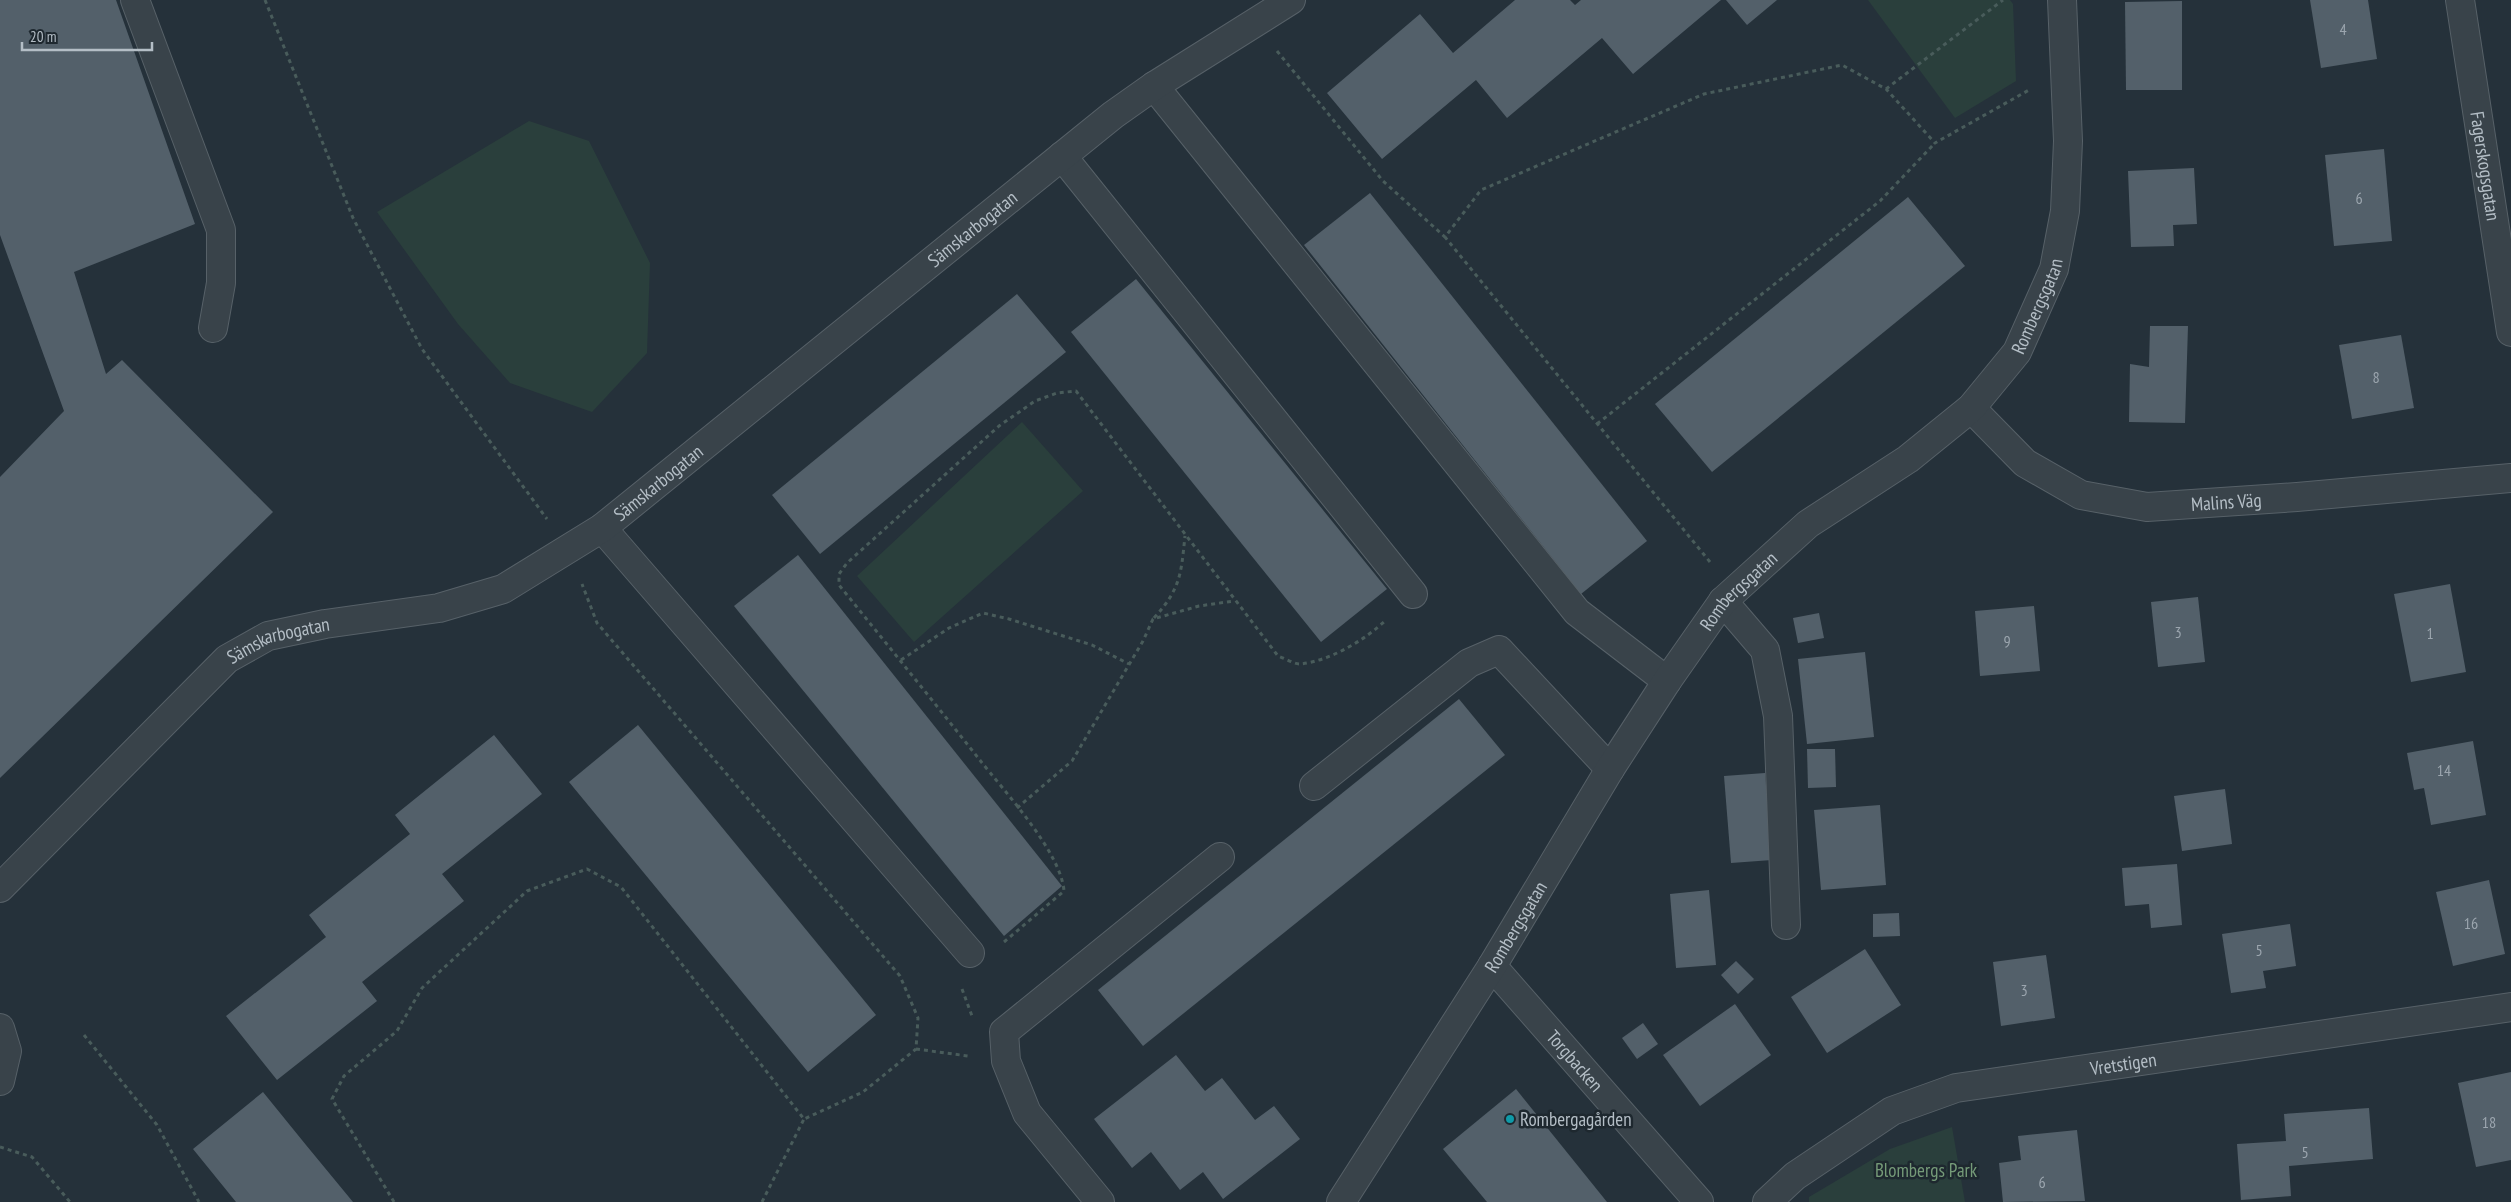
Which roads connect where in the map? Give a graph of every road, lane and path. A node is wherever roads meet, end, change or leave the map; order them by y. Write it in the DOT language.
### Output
graph roads {
  1 [pos="135,0"];
  2 [pos="266,0"];
  3 [pos="1291,0"];
  4 [pos="2003,0"];
  5 [pos="2062,0"];
  6 [pos="2460,0"];
  7 [pos="1254,23"];
  8 [pos="2066,70"];
  9 [pos="1154,86"];
  10 [pos="1886,89"];
  11 [pos="1935,143"];
  12 [pos="1062,156"];
  13 [pos="1445,238"];
  14 [pos="213,328"];
  15 [pos="2511,332"];
  16 [pos="1971,408"];
  17 [pos="1597,424"];
  18 [pos="2511,478"];
  19 [pos="602,528"];
  20 [pos="1186,536"];
  21 [pos="568,548"];
  22 [pos="1413,594"];
  23 [pos="1728,595"];
  24 [pos="1234,601"];
  25 [pos="1153,619"];
  26 [pos="901,660"];
  27 [pos="1129,664"];
  28 [pos="1667,681"];
  29 [pos="1610,770"];
  30 [pos="1314,786"];
  31 [pos="1017,808"];
  32 [pos="1220,857"];
  33 [pos="0,888"];
  34 [pos="1786,926"];
  35 [pos="970,954"];
  36 [pos="1492,966"];
  37 [pos="2511,1007"];
  38 [pos="0,1028"];
  39 [pos="84,1035"];
  40 [pos="916,1049"];
  41 [pos="1005,1049"];
  42 [pos="0,1081"];
  43 [pos="804,1119"];
  44 [pos="0,1147"];
  45 [pos="70,1202"];
  46 [pos="199,1202"];
  47 [pos="394,1202"];
  48 [pos="762,1202"];
  49 [pos="1100,1202"];
  50 [pos="1342,1202"];
  51 [pos="1699,1202"];
  52 [pos="1767,1202"];
  1 -- 14 [label="street"];
  2 -- 21 [label="path"];
  3 -- 7 [label="street, Sämskarbogatan"];
  4 -- 10 [label="path"];
  5 -- 8 [label="street, Rombergsgatan"];
  6 -- 15 [label="street, Fagerskogsgatan"];
  7 -- 9 [label="street, Sämskarbogatan"];
  7 -- 13 [label="path"];
  8 -- 11 [label="path"];
  8 -- 16 [label="street, Rombergsgatan"];
  9 -- 12 [label="street, Sämskarbogatan"];
  9 -- 28 [label="street"];
  10 -- 11 [label="path"];
  10 -- 13 [label="path"];
  11 -- 17 [label="path"];
  12 -- 19 [label="street, Sämskarbogatan"];
  12 -- 22 [label="street"];
  13 -- 17 [label="path"];
  16 -- 18 [label="street, Malins Väg"];
  16 -- 23 [label="street, Rombergsgatan"];
  17 -- 23 [label="path"];
  19 -- 21 [label="street, Sämskarbogatan"];
  19 -- 35 [label="street"];
  20 -- 24 [label="path"];
  20 -- 25 [label="path"];
  20 -- 26 [label="path"];
  21 -- 33 [label="street, Sämskarbogatan"];
  21 -- 40 [label="path"];
  22 -- 24 [label="path"];
  23 -- 28 [label="street, Rombergsgatan"];
  23 -- 34 [label="street"];
  24 -- 25 [label="path"];
  25 -- 27 [label="path"];
  26 -- 27 [label="path"];
  26 -- 31 [label="path"];
  27 -- 31 [label="path"];
  28 -- 29 [label="street, Rombergsgatan"];
  29 -- 30 [label="street"];
  29 -- 36 [label="street, Rombergsgatan"];
  31 -- 35 [label="path"];
  32 -- 41 [label="street"];
  35 -- 41 [label="path"];
  36 -- 50 [label="street, Rombergsgatan"];
  36 -- 51 [label="street, Torgbacken"];
  37 -- 52 [label="street, Vretstigen"];
  38 -- 42 [label="street"];
  39 -- 46 [label="path"];
  40 -- 41 [label="path"];
  40 -- 43 [label="path"];
  41 -- 49 [label="street"];
  43 -- 47 [label="path"];
  43 -- 48 [label="path"];
  44 -- 45 [label="path"];
}
